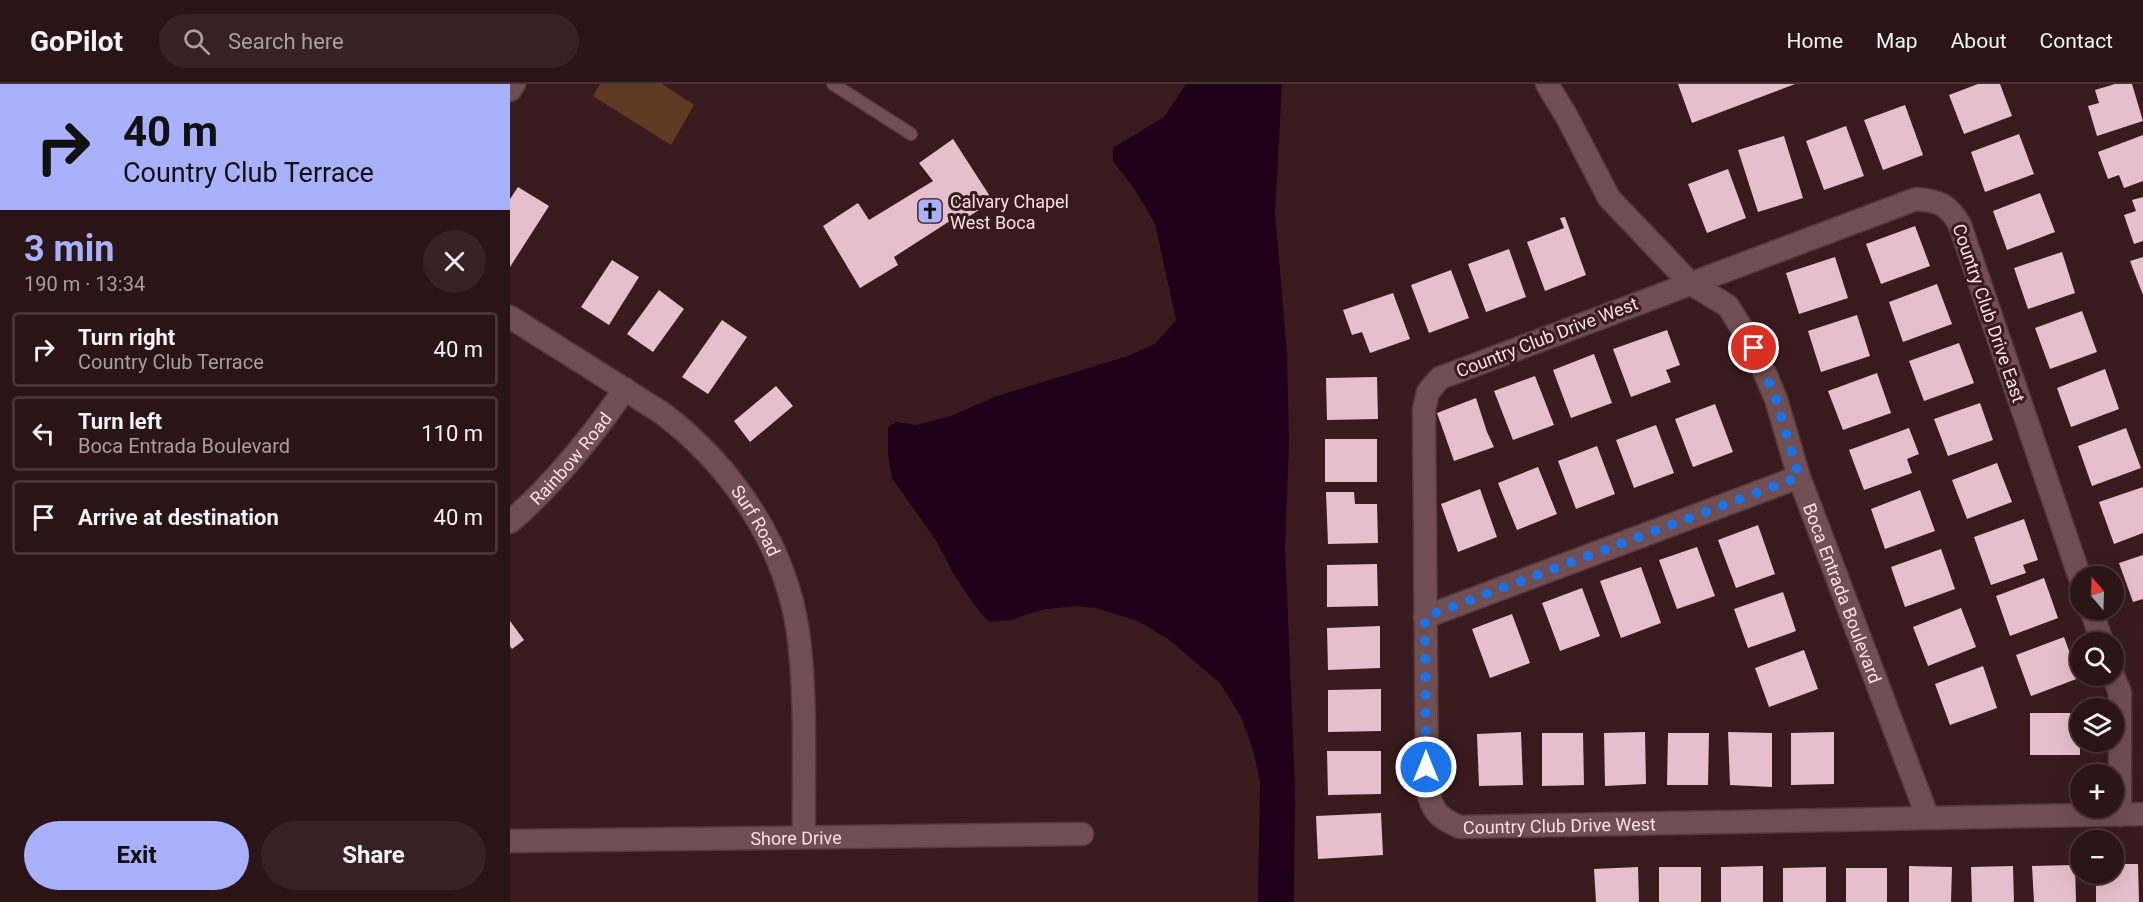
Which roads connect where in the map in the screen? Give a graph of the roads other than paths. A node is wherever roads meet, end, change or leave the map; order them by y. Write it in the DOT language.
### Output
graph roads {
  1 [pos="514,84"];
  2 [pos="833,84"];
  3 [pos="1547,84"];
  4 [pos="510,90"];
  5 [pos="911,134"];
  6 [pos="1690,283"];
  7 [pos="510,317"];
  8 [pos="625,389"];
  9 [pos="1799,477"];
  10 [pos="510,522"];
  11 [pos="2076,566"];
  12 [pos="1425,617"];
  13 [pos="2118,686"];
  14 [pos="2120,764"];
  15 [pos="2143,814"];
  16 [pos="2124,815"];
  17 [pos="2070,816"];
  18 [pos="1928,819"];
  19 [pos="1082,834"];
  20 [pos="804,837"];
  21 [pos="510,840"];
  1 -- 4 [label="street"];
  2 -- 5 [label="lane"];
  3 -- 6 [label="street, Boca Entrada Boulevard"];
  6 -- 9 [label="street, Boca Entrada Boulevard"];
  6 -- 11 [label="street, Country Club Drive East"];
  6 -- 12 [label="street, Country Club Drive West"];
  7 -- 8 [label="street, Surf Road"];
  8 -- 10 [label="street, Rainbow Road"];
  8 -- 20 [label="street, Surf Road"];
  9 -- 12 [label="street"];
  9 -- 18 [label="street, Boca Entrada Boulevard"];
  12 -- 18 [label="street, Country Club Drive West"];
  13 -- 14 [label="street"];
  15 -- 16 [label="street"];
  17 -- 18 [label="street"];
  19 -- 20 [label="street, Shore Drive"];
  20 -- 21 [label="street, Shore Drive"];
}
